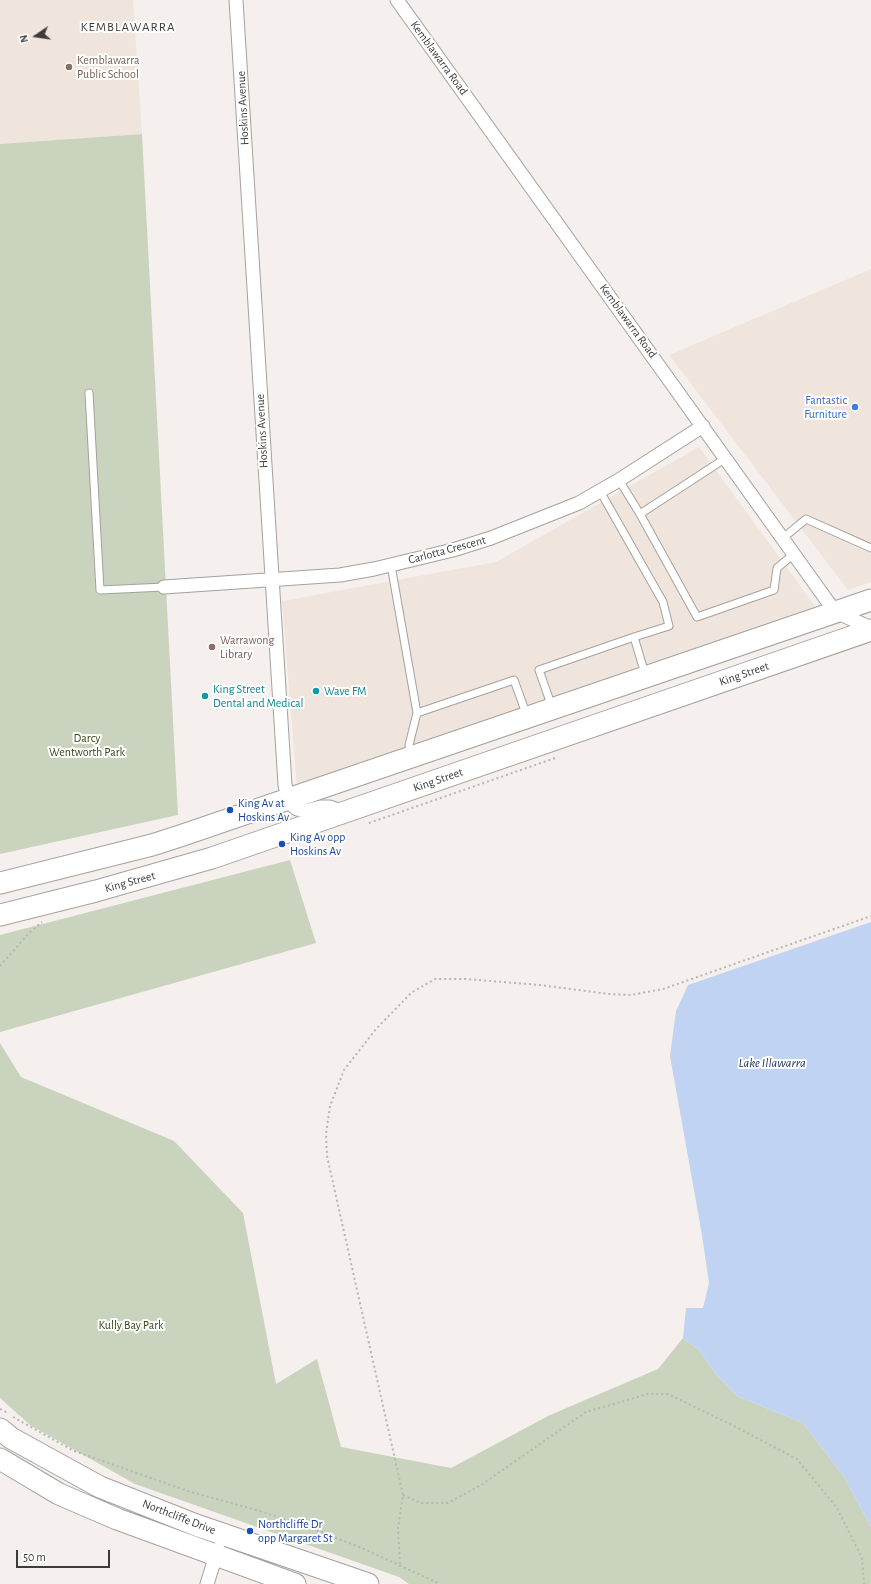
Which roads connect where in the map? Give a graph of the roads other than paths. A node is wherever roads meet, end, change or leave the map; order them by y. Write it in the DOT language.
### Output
graph roads {
  1 [pos="236,0"];
  2 [pos="397,0"];
  3 [pos="89,393"];
  4 [pos="703,426"];
  5 [pos="726,458"];
  6 [pos="619,480"];
  7 [pos="600,491"];
  8 [pos="640,514"];
  9 [pos="783,538"];
  10 [pos="871,548"];
  11 [pos="794,554"];
  12 [pos="391,565"];
  13 [pos="271,580"];
  14 [pos="164,586"];
  15 [pos="871,600"];
  16 [pos="836,612"];
  17 [pos="871,629"];
  18 [pos="634,637"];
  19 [pos="646,677"];
  20 [pos="552,710"];
  21 [pos="417,713"];
  22 [pos="528,718"];
  23 [pos="411,757"];
  24 [pos="288,799"];
  25 [pos="344,812"];
  26 [pos="0,882"];
  27 [pos="0,915"];
  28 [pos="0,1429"];
  29 [pos="0,1459"];
  30 [pos="224,1534"];
  31 [pos="216,1555"];
  32 [pos="207,1584"];
  33 [pos="295,1584"];
  34 [pos="368,1584"];
  1 -- 13 [label="street, Hoskins Avenue"];
  2 -- 4 [label="street, Kemblawarra Road"];
  3 -- 14 [label="lane"];
  4 -- 5 [label="street, Kemblawarra Road"];
  4 -- 6 [label="street, Carlotta Crescent"];
  5 -- 8 [label="lane"];
  5 -- 9 [label="street, Kemblawarra Road"];
  6 -- 7 [label="street, Carlotta Crescent"];
  6 -- 8 [label="lane"];
  7 -- 12 [label="street, Carlotta Crescent"];
  7 -- 18 [label="lane"];
  8 -- 11 [label="lane"];
  9 -- 10 [label="lane"];
  9 -- 11 [label="street, Kemblawarra Road"];
  11 -- 16 [label="street, Kemblawarra Road"];
  12 -- 13 [label="street, Carlotta Crescent"];
  12 -- 21 [label="lane"];
  13 -- 14 [label="street, Carlotta Crescent"];
  13 -- 24 [label="street, Hoskins Avenue"];
  15 -- 16 [label="main road"];
  16 -- 17 [label="street, Kemblawarra Road"];
  16 -- 19 [label="main road"];
  17 -- 25 [label="main road, King Street"];
  18 -- 19 [label="lane"];
  18 -- 20 [label="lane"];
  19 -- 20 [label="main road"];
  20 -- 22 [label="main road"];
  21 -- 22 [label="lane"];
  21 -- 23 [label="lane"];
  22 -- 23 [label="main road"];
  23 -- 24 [label="main road"];
  24 -- 25 [label="street"];
  24 -- 26 [label="main road"];
  25 -- 27 [label="main road, King Street"];
  28 -- 30 [label="main road, Northcliffe Drive"];
  29 -- 31 [label="main road, Northcliffe Drive"];
  30 -- 31 [label="street"];
  30 -- 34 [label="main road, Northcliffe Drive"];
  31 -- 32 [label="street"];
  31 -- 33 [label="main road, Northcliffe Drive"];
}
